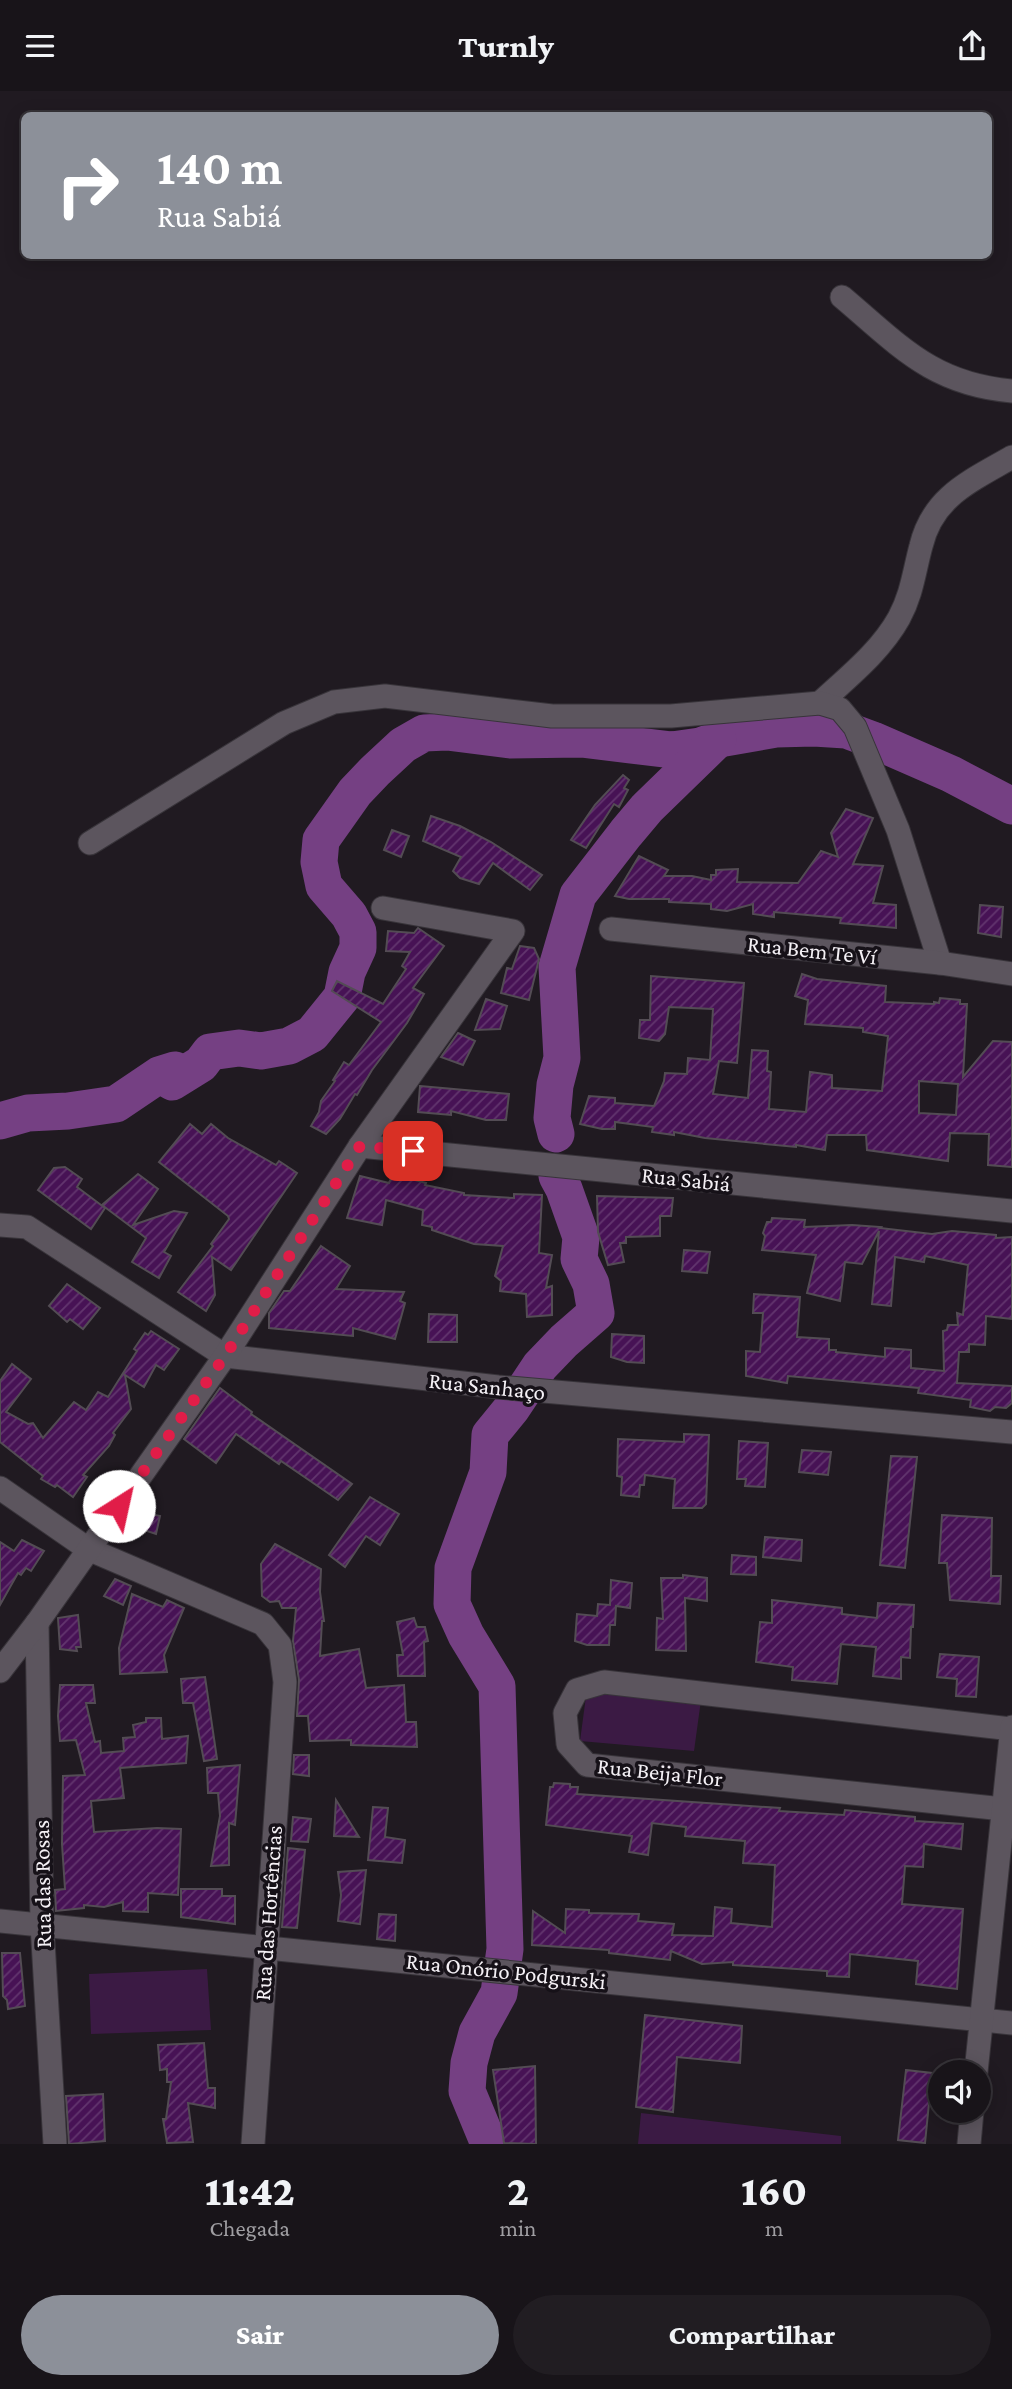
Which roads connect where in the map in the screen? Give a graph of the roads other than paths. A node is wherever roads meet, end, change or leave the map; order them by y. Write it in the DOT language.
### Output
graph roads {
  1 [pos="842,297"];
  2 [pos="1012,391"];
  3 [pos="1012,457"];
  4 [pos="820,703"];
  5 [pos="90,843"];
  6 [pos="383,908"];
  7 [pos="611,929"];
  8 [pos="940,963"];
  9 [pos="1012,974"];
  10 [pos="360,1146"];
  11 [pos="1012,1211"];
  12 [pos="0,1225"];
  13 [pos="225,1356"];
  14 [pos="1012,1432"];
  15 [pos="0,1488"];
  16 [pos="88,1549"];
  17 [pos="37,1623"];
  18 [pos="0,1671"];
  19 [pos="1012,1728"];
  20 [pos="1010,1767"];
  21 [pos="1003,1809"];
  22 [pos="0,1921"];
  23 [pos="41,1923"];
  24 [pos="265,1946"];
  25 [pos="982,2019"];
  26 [pos="1012,2023"];
  27 [pos="977,2060"];
  28 [pos="971,2123"];
  29 [pos="55,2144"];
  30 [pos="253,2144"];
  31 [pos="969,2144"];
  1 -- 2 [label="street"];
  3 -- 4 [label="street"];
  4 -- 5 [label="street"];
  4 -- 8 [label="street"];
  6 -- 10 [label="street"];
  7 -- 8 [label="street, Rua Bem Te Ví"];
  8 -- 9 [label="street, Rua Bem Te Ví"];
  10 -- 11 [label="street, Rua Sabiá"];
  10 -- 13 [label="street"];
  12 -- 13 [label="street, Rua Sanhaço"];
  13 -- 14 [label="street, Rua Sanhaço"];
  13 -- 16 [label="street"];
  15 -- 16 [label="street, Rua das Hortências"];
  16 -- 17 [label="street"];
  16 -- 24 [label="street, Rua das Hortências"];
  17 -- 18 [label="street"];
  17 -- 23 [label="street, Rua das Rosas"];
  19 -- 20 [label="street"];
  19 -- 21 [label="street, Rua Beija Flor"];
  20 -- 21 [label="street"];
  21 -- 25 [label="street"];
  22 -- 23 [label="street, Rua Onório Podgurski"];
  23 -- 24 [label="street, Rua Onório Podgurski"];
  23 -- 29 [label="street, Rua das Rosas"];
  24 -- 25 [label="street, Rua Onório Podgurski"];
  24 -- 30 [label="street, Rua das Hortências"];
  25 -- 26 [label="street, Rua Onório Podgurski"];
  25 -- 27 [label="street"];
  28 -- 31 [label="street"];
}
